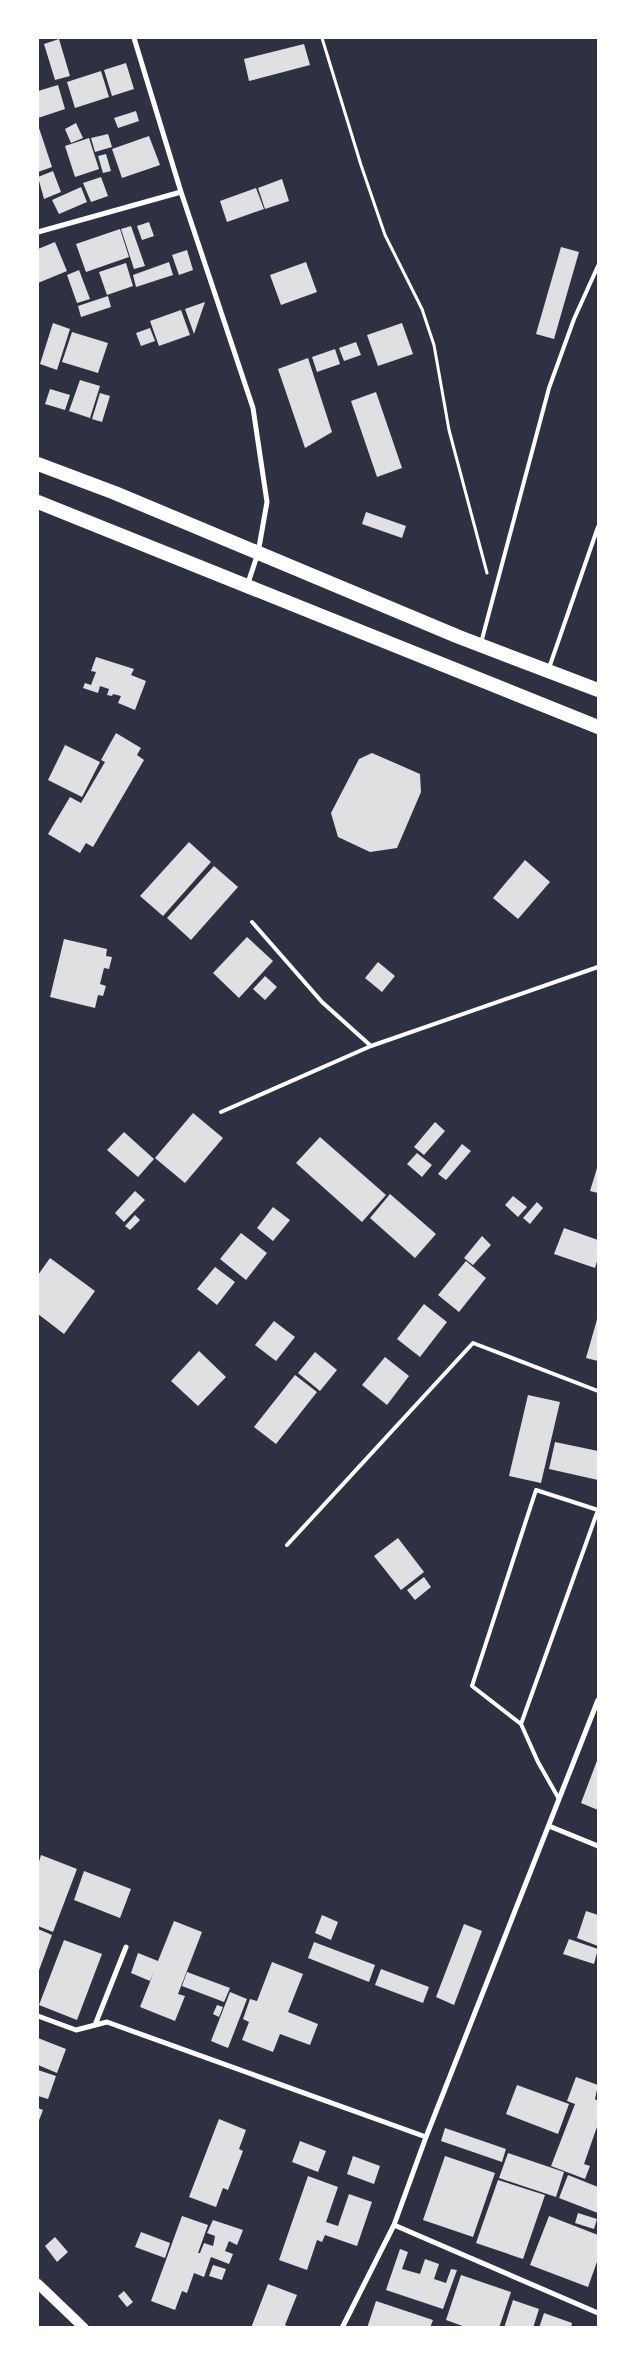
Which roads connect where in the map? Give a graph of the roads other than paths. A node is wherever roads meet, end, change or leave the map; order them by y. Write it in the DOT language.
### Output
graph roads {
  1 [pos="134,38"];
  2 [pos="181,192"];
  3 [pos="38,232"];
  4 [pos="598,266"];
  5 [pos="38,464"];
  6 [pos="38,502"];
  7 [pos="598,527"];
  8 [pos="258,553"];
  9 [pos="246,586"];
  10 [pos="481,645"];
  11 [pos="548,670"];
  12 [pos="598,690"];
  13 [pos="598,727"];
  14 [pos="252,922"];
  15 [pos="598,967"];
  16 [pos="371,1046"];
  17 [pos="220,1112"];
  18 [pos="598,1391"];
  19 [pos="288,1545"];
  20 [pos="598,1700"];
  21 [pos="521,1724"];
  22 [pos="559,1799"];
  23 [pos="549,1826"];
  24 [pos="598,1846"];
  25 [pos="126,1947"];
  26 [pos="38,2016"];
  27 [pos="96,2025"];
  28 [pos="426,2137"];
  29 [pos="394,2224"];
  30 [pos="38,2284"];
  31 [pos="598,2313"];
  32 [pos="84,2328"];
  33 [pos="342,2328"];
  1 -- 2 [label="street"];
  2 -- 3 [label="street"];
  2 -- 8 [label="street"];
  4 -- 10 [label="lane"];
  5 -- 8 [label="highway"];
  6 -- 9 [label="highway"];
  7 -- 11 [label="lane"];
  8 -- 9 [label="street"];
  8 -- 10 [label="highway"];
  9 -- 13 [label="highway"];
  10 -- 11 [label="highway"];
  11 -- 12 [label="highway"];
  14 -- 16 [label="lane"];
  15 -- 16 [label="lane"];
  16 -- 17 [label="lane"];
  18 -- 19 [label="lane"];
  20 -- 22 [label="street"];
  21 -- 21 [label="lane"];
  21 -- 22 [label="lane"];
  22 -- 23 [label="street"];
  23 -- 24 [label="street"];
  23 -- 28 [label="street"];
  25 -- 27 [label="street"];
  26 -- 27 [label="street"];
  27 -- 28 [label="street"];
  28 -- 29 [label="street"];
  29 -- 31 [label="street"];
  29 -- 33 [label="street"];
  30 -- 32 [label="main road"];
}
